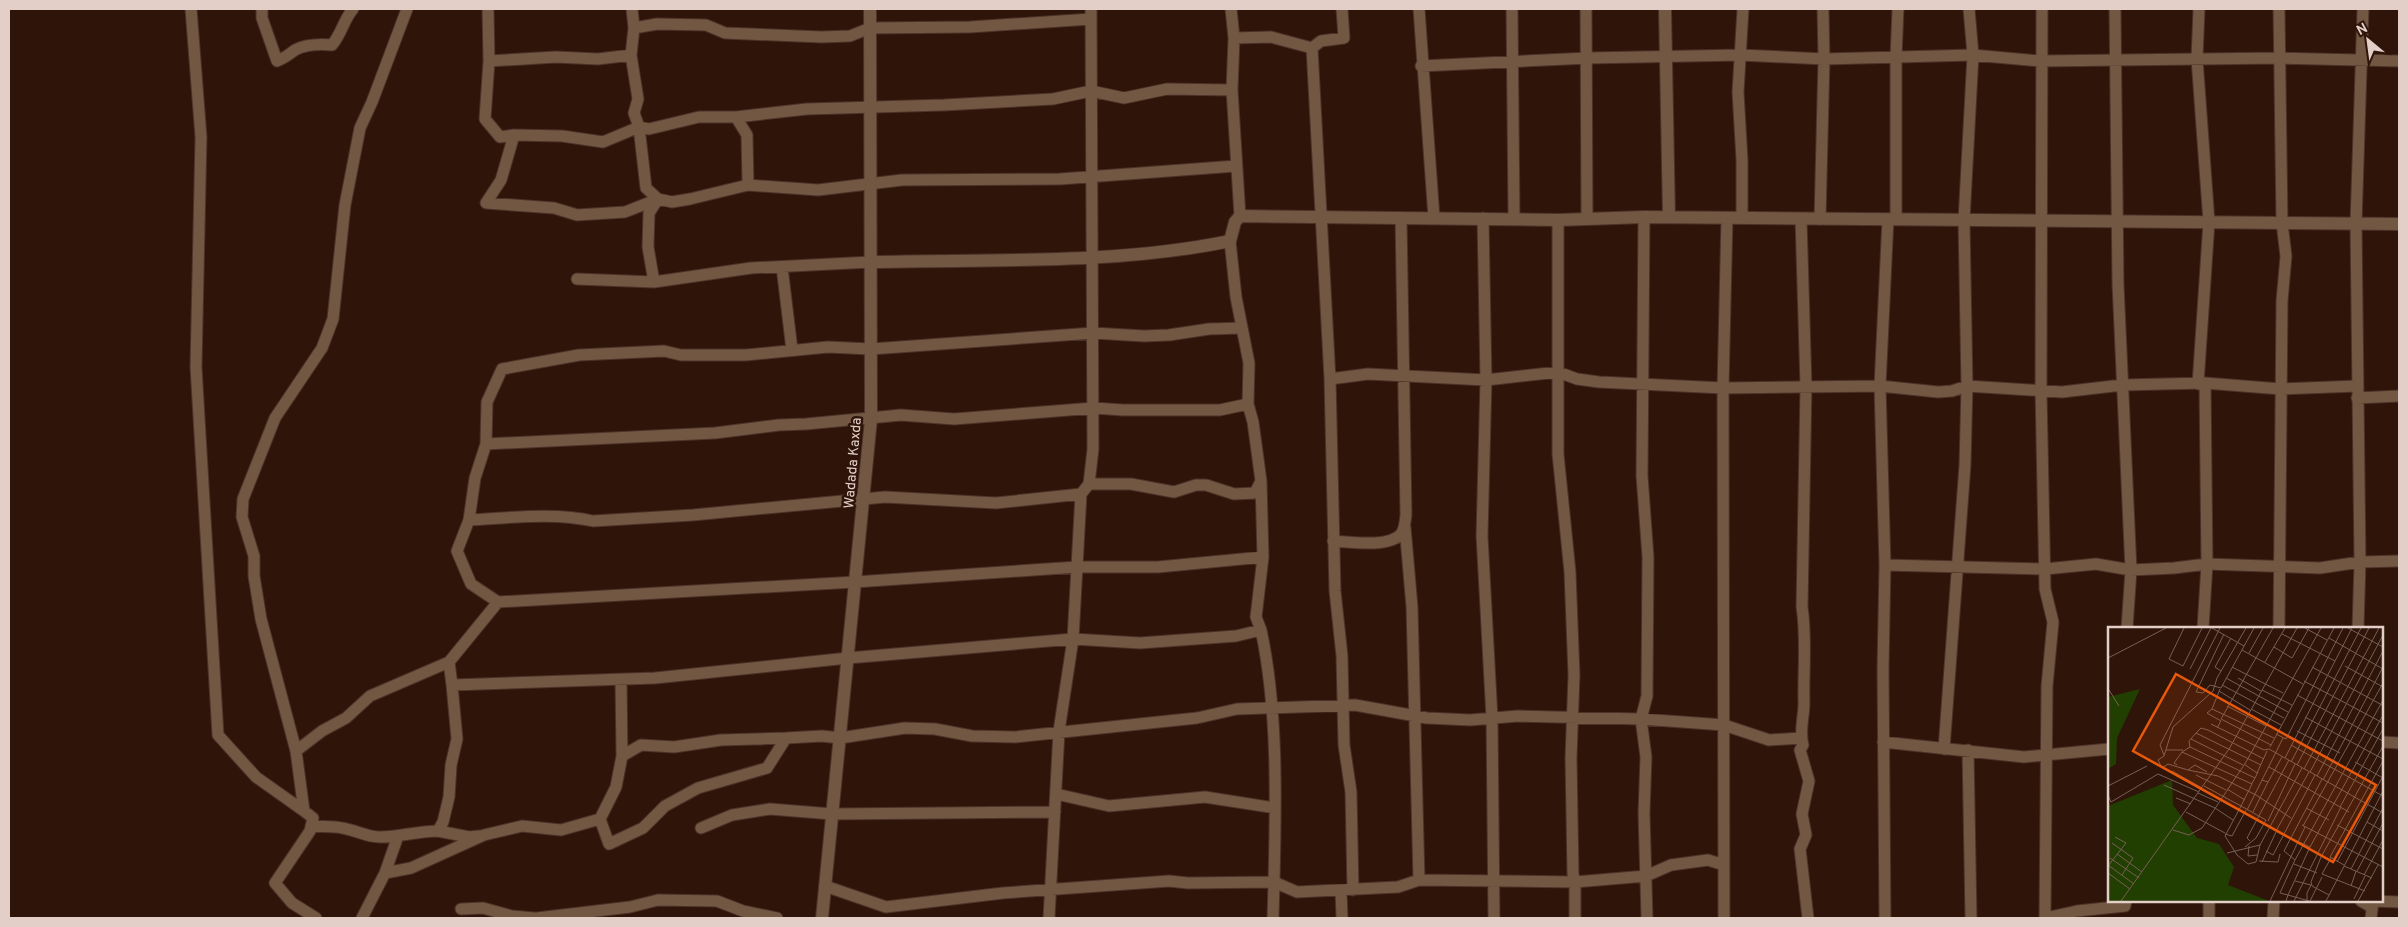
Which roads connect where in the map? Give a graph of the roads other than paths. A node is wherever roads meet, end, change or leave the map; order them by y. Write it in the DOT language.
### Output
graph roads {
  1 [pos="191,9"];
  2 [pos="262,9"];
  3 [pos="353,9"];
  4 [pos="407,9"];
  5 [pos="488,9"];
  6 [pos="632,9"];
  7 [pos="870,9"];
  8 [pos="1231,9"];
  9 [pos="1342,9"];
  10 [pos="1419,9"];
  11 [pos="1512,9"];
  12 [pos="1586,9"];
  13 [pos="1665,9"];
  14 [pos="1743,9"];
  15 [pos="1823,9"];
  16 [pos="1898,9"];
  17 [pos="1969,9"];
  18 [pos="2042,9"];
  19 [pos="2115,9"];
  20 [pos="2199,9"];
  21 [pos="2279,9"];
  22 [pos="2363,9"];
  23 [pos="1091,14"];
  24 [pos="634,28"];
  25 [pos="870,28"];
  26 [pos="1234,38"];
  27 [pos="1312,48"];
  28 [pos="631,55"];
  29 [pos="1973,55"];
  30 [pos="1666,56"];
  31 [pos="1741,56"];
  32 [pos="1896,57"];
  33 [pos="1588,58"];
  34 [pos="2279,58"];
  35 [pos="1824,59"];
  36 [pos="2114,59"];
  37 [pos="2197,59"];
  38 [pos="489,61"];
  39 [pos="2040,61"];
  40 [pos="2361,61"];
  41 [pos="2399,61"];
  42 [pos="1512,62"];
  43 [pos="1421,66"];
  44 [pos="1232,90"];
  45 [pos="1091,91"];
  46 [pos="870,108"];
  47 [pos="736,117"];
  48 [pos="639,127"];
  49 [pos="514,135"];
  50 [pos="1236,166"];
  51 [pos="1091,176"];
  52 [pos="748,185"];
  53 [pos="870,185"];
  54 [pos="658,200"];
  55 [pos="1240,216"];
  56 [pos="1320,216"];
  57 [pos="1644,217"];
  58 [pos="1669,217"];
  59 [pos="1401,218"];
  60 [pos="1434,218"];
  61 [pos="1483,218"];
  62 [pos="1514,218"];
  63 [pos="1587,218"];
  64 [pos="1727,218"];
  65 [pos="1742,218"];
  66 [pos="1801,218"];
  67 [pos="1820,219"];
  68 [pos="1892,219"];
  69 [pos="1558,220"];
  70 [pos="1964,220"];
  71 [pos="2042,221"];
  72 [pos="2117,221"];
  73 [pos="2209,222"];
  74 [pos="2282,223"];
  75 [pos="2356,224"];
  76 [pos="2399,224"];
  77 [pos="1230,241"];
  78 [pos="1092,257"];
  79 [pos="871,262"];
  80 [pos="782,267"];
  81 [pos="577,279"];
  82 [pos="654,282"];
  83 [pos="1242,328"];
  84 [pos="1093,333"];
  85 [pos="871,349"];
  86 [pos="792,350"];
  87 [pos="1558,372"];
  88 [pos="1402,374"];
  89 [pos="1330,379"];
  90 [pos="1486,380"];
  91 [pos="1643,383"];
  92 [pos="2201,384"];
  93 [pos="2122,385"];
  94 [pos="1806,386"];
  95 [pos="1880,386"];
  96 [pos="1967,386"];
  97 [pos="2357,386"];
  98 [pos="1723,388"];
  99 [pos="2281,389"];
  100 [pos="2041,391"];
  101 [pos="2399,396"];
  102 [pos="2357,398"];
  103 [pos="1248,404"];
  104 [pos="1094,408"];
  105 [pos="872,418"];
  106 [pos="486,444"];
  107 [pos="1261,481"];
  108 [pos="1089,484"];
  109 [pos="1082,494"];
  110 [pos="863,500"];
  111 [pos="469,520"];
  112 [pos="1405,526"];
  113 [pos="1333,541"];
  114 [pos="1263,557"];
  115 [pos="2399,561"];
  116 [pos="2360,562"];
  117 [pos="2207,564"];
  118 [pos="1885,565"];
  119 [pos="1077,566"];
  120 [pos="2280,566"];
  121 [pos="1957,567"];
  122 [pos="2045,569"];
  123 [pos="2131,570"];
  124 [pos="855,582"];
  125 [pos="498,602"];
  126 [pos="2127,627"];
  127 [pos="2203,627"];
  128 [pos="2279,627"];
  129 [pos="2358,627"];
  130 [pos="1261,630"];
  131 [pos="1073,639"];
  132 [pos="848,658"];
  133 [pos="449,662"];
  134 [pos="621,680"];
  135 [pos="452,685"];
  136 [pos="1270,706"];
  137 [pos="1342,706"];
  138 [pos="1415,716"];
  139 [pos="1492,718"];
  140 [pos="1571,718"];
  141 [pos="1641,719"];
  142 [pos="1724,725"];
  143 [pos="1059,731"];
  144 [pos="786,738"];
  145 [pos="840,738"];
  146 [pos="1801,738"];
  147 [pos="1883,742"];
  148 [pos="2383,742"];
  149 [pos="2399,743"];
  150 [pos="1944,749"];
  151 [pos="2108,749"];
  152 [pos="1968,750"];
  153 [pos="296,751"];
  154 [pos="2045,755"];
  155 [pos="622,756"];
  156 [pos="1056,794"];
  157 [pos="1275,808"];
  158 [pos="304,811"];
  159 [pos="1055,812"];
  160 [pos="832,814"];
  161 [pos="600,819"];
  162 [pos="311,826"];
  163 [pos="701,828"];
  164 [pos="438,831"];
  165 [pos="398,836"];
  166 [pos="484,836"];
  167 [pos="1724,865"];
  168 [pos="385,872"];
  169 [pos="1646,876"];
  170 [pos="1419,880"];
  171 [pos="1492,881"];
  172 [pos="1274,882"];
  173 [pos="1575,882"];
  174 [pos="825,886"];
  175 [pos="1051,889"];
  176 [pos="1347,890"];
  177 [pos="2383,901"];
  178 [pos="2209,902"];
  179 [pos="2274,902"];
  180 [pos="2373,902"];
  181 [pos="2399,902"];
  182 [pos="2125,903"];
  183 [pos="461,909"];
  184 [pos="316,918"];
  185 [pos="362,918"];
  186 [pos="535,918"];
  187 [pos="777,918"];
  188 [pos="822,918"];
  189 [pos="1049,918"];
  190 [pos="1273,918"];
  191 [pos="1342,918"];
  192 [pos="1494,918"];
  193 [pos="1575,918"];
  194 [pos="1647,918"];
  195 [pos="1724,918"];
  196 [pos="1808,918"];
  197 [pos="1884,918"];
  198 [pos="1971,918"];
  199 [pos="2045,918"];
  200 [pos="2127,918"];
  201 [pos="2209,918"];
  202 [pos="2273,918"];
  203 [pos="2371,918"];
  1 -- 158 [label="street"];
  2 -- 3 [label="street"];
  4 -- 153 [label="street"];
  5 -- 38 [label="street"];
  6 -- 24 [label="street"];
  7 -- 25 [label="street, Wadada Kaxda"];
  8 -- 26 [label="street"];
  9 -- 27 [label="street"];
  10 -- 43 [label="street"];
  11 -- 42 [label="street"];
  12 -- 33 [label="street"];
  13 -- 30 [label="street"];
  14 -- 31 [label="street"];
  15 -- 35 [label="street"];
  16 -- 32 [label="street"];
  17 -- 29 [label="street"];
  18 -- 39 [label="street"];
  19 -- 36 [label="street"];
  20 -- 37 [label="street"];
  21 -- 34 [label="street"];
  22 -- 40 [label="street"];
  23 -- 25 [label="street"];
  23 -- 45 [label="street"];
  24 -- 25 [label="street"];
  24 -- 28 [label="street"];
  25 -- 46 [label="street, Wadada Kaxda"];
  26 -- 27 [label="street"];
  26 -- 44 [label="street"];
  27 -- 56 [label="street"];
  28 -- 38 [label="street"];
  28 -- 48 [label="street"];
  29 -- 32 [label="street"];
  29 -- 39 [label="street"];
  29 -- 70 [label="street"];
  30 -- 31 [label="street"];
  30 -- 33 [label="street"];
  30 -- 58 [label="street"];
  31 -- 35 [label="street"];
  31 -- 65 [label="street"];
  32 -- 35 [label="street"];
  32 -- 68 [label="street"];
  33 -- 42 [label="street"];
  33 -- 63 [label="street"];
  34 -- 37 [label="street"];
  34 -- 40 [label="street"];
  34 -- 74 [label="street"];
  35 -- 67 [label="street"];
  36 -- 37 [label="street"];
  36 -- 39 [label="street"];
  36 -- 72 [label="street"];
  37 -- 73 [label="street"];
  38 -- 49 [label="street"];
  39 -- 71 [label="street"];
  40 -- 41 [label="street"];
  40 -- 75 [label="street"];
  42 -- 43 [label="street"];
  42 -- 62 [label="street"];
  43 -- 60 [label="street"];
  44 -- 45 [label="street"];
  44 -- 50 [label="street"];
  45 -- 46 [label="street"];
  45 -- 51 [label="street"];
  46 -- 47 [label="street"];
  46 -- 53 [label="street, Wadada Kaxda"];
  47 -- 48 [label="street"];
  47 -- 52 [label="street"];
  48 -- 49 [label="street"];
  48 -- 54 [label="street"];
  49 -- 54 [label="street"];
  50 -- 51 [label="street"];
  50 -- 55 [label="street"];
  51 -- 53 [label="street"];
  51 -- 78 [label="street"];
  52 -- 53 [label="street"];
  52 -- 54 [label="street"];
  53 -- 79 [label="street, Wadada Kaxda"];
  54 -- 82 [label="street"];
  55 -- 56 [label="street"];
  55 -- 77 [label="street"];
  56 -- 59 [label="street"];
  56 -- 89 [label="street"];
  57 -- 58 [label="street"];
  57 -- 63 [label="street"];
  57 -- 91 [label="street"];
  58 -- 64 [label="street"];
  59 -- 60 [label="street"];
  59 -- 88 [label="street"];
  60 -- 61 [label="street"];
  61 -- 62 [label="street"];
  61 -- 90 [label="street"];
  62 -- 69 [label="street"];
  63 -- 69 [label="street"];
  64 -- 65 [label="street"];
  64 -- 98 [label="street"];
  65 -- 66 [label="street"];
  66 -- 67 [label="street"];
  66 -- 94 [label="street"];
  67 -- 68 [label="street"];
  68 -- 70 [label="street"];
  68 -- 95 [label="street"];
  69 -- 87 [label="street"];
  70 -- 71 [label="street"];
  70 -- 96 [label="street"];
  71 -- 72 [label="street"];
  71 -- 100 [label="street"];
  72 -- 73 [label="street"];
  72 -- 93 [label="street"];
  73 -- 74 [label="street"];
  73 -- 92 [label="street"];
  74 -- 75 [label="street"];
  74 -- 99 [label="street"];
  75 -- 76 [label="street"];
  75 -- 97 [label="street"];
  77 -- 78 [label="street"];
  77 -- 83 [label="street"];
  78 -- 79 [label="street"];
  78 -- 84 [label="street"];
  79 -- 80 [label="street"];
  79 -- 85 [label="street, Wadada Kaxda"];
  80 -- 82 [label="street"];
  80 -- 86 [label="street"];
  81 -- 82 [label="street"];
  83 -- 84 [label="street"];
  83 -- 103 [label="street"];
  84 -- 85 [label="street"];
  84 -- 104 [label="street"];
  85 -- 86 [label="street"];
  85 -- 105 [label="street, Wadada Kaxda"];
  86 -- 106 [label="street"];
  87 -- 90 [label="street"];
  87 -- 91 [label="street"];
  87 -- 140 [label="street"];
  88 -- 89 [label="street"];
  88 -- 90 [label="street"];
  88 -- 112 [label="street"];
  89 -- 113 [label="street"];
  90 -- 139 [label="street"];
  91 -- 98 [label="street"];
  91 -- 141 [label="street"];
  92 -- 93 [label="street"];
  92 -- 99 [label="street"];
  92 -- 117 [label="street"];
  93 -- 100 [label="street"];
  93 -- 123 [label="street"];
  94 -- 95 [label="street"];
  94 -- 98 [label="street"];
  94 -- 146 [label="street"];
  95 -- 96 [label="street"];
  95 -- 118 [label="street"];
  96 -- 100 [label="street"];
  96 -- 121 [label="street"];
  97 -- 99 [label="street"];
  97 -- 102 [label="street"];
  98 -- 142 [label="street"];
  99 -- 120 [label="street"];
  100 -- 122 [label="street"];
  101 -- 102 [label="street"];
  102 -- 116 [label="street"];
  103 -- 104 [label="street"];
  103 -- 107 [label="street"];
  104 -- 105 [label="street"];
  104 -- 108 [label="street"];
  105 -- 106 [label="street"];
  105 -- 110 [label="street, Wadada Kaxda"];
  106 -- 111 [label="street"];
  107 -- 108 [label="street"];
  107 -- 114 [label="street"];
  108 -- 109 [label="street"];
  109 -- 110 [label="street"];
  109 -- 119 [label="street"];
  110 -- 111 [label="street"];
  110 -- 124 [label="street, Wadada Kaxda"];
  111 -- 125 [label="street"];
  112 -- 113 [label="street"];
  112 -- 138 [label="street"];
  113 -- 137 [label="street"];
  114 -- 119 [label="street"];
  114 -- 130 [label="street"];
  115 -- 116 [label="street"];
  116 -- 120 [label="street"];
  116 -- 129 [label="street"];
  117 -- 120 [label="street"];
  117 -- 123 [label="street"];
  117 -- 127 [label="street"];
  118 -- 121 [label="street"];
  118 -- 147 [label="street"];
  119 -- 124 [label="street"];
  119 -- 131 [label="street"];
  120 -- 128 [label="street"];
  121 -- 122 [label="street"];
  121 -- 150 [label="street"];
  122 -- 123 [label="street"];
  122 -- 154 [label="street"];
  123 -- 126 [label="street"];
  124 -- 125 [label="street"];
  124 -- 132 [label="street, Wadada Kaxda"];
  125 -- 133 [label="street"];
  130 -- 131 [label="street"];
  130 -- 136 [label="street"];
  131 -- 132 [label="street"];
  131 -- 143 [label="street"];
  132 -- 134 [label="street"];
  132 -- 145 [label="street, Wadada Kaxda"];
  133 -- 135 [label="street"];
  133 -- 153 [label="street"];
  134 -- 135 [label="street"];
  134 -- 155 [label="street"];
  135 -- 164 [label="street"];
  136 -- 137 [label="street"];
  136 -- 143 [label="street"];
  136 -- 157 [label="street"];
  137 -- 138 [label="street"];
  137 -- 176 [label="street"];
  138 -- 139 [label="street"];
  138 -- 170 [label="street"];
  139 -- 140 [label="street"];
  139 -- 171 [label="street"];
  140 -- 141 [label="street"];
  140 -- 173 [label="street"];
  141 -- 142 [label="street"];
  141 -- 169 [label="street"];
  142 -- 146 [label="street"];
  142 -- 167 [label="street"];
  143 -- 145 [label="street"];
  143 -- 156 [label="street"];
  144 -- 145 [label="street"];
  144 -- 155 [label="street"];
  144 -- 161 [label="street"];
  145 -- 160 [label="street, Wadada Kaxda"];
  146 -- 196 [label="street"];
  147 -- 150 [label="street"];
  147 -- 197 [label="street"];
  148 -- 149 [label="street"];
  150 -- 152 [label="street"];
  151 -- 154 [label="street"];
  152 -- 154 [label="street"];
  152 -- 198 [label="street"];
  153 -- 158 [label="street"];
  154 -- 199 [label="street"];
  155 -- 161 [label="street"];
  156 -- 157 [label="street"];
  156 -- 159 [label="street"];
  157 -- 172 [label="street"];
  158 -- 162 [label="street"];
  159 -- 160 [label="street"];
  159 -- 175 [label="street"];
  160 -- 163 [label="street"];
  160 -- 174 [label="street, Wadada Kaxda"];
  161 -- 166 [label="street"];
  162 -- 165 [label="street"];
  162 -- 184 [label="street"];
  164 -- 165 [label="street"];
  164 -- 166 [label="street"];
  165 -- 168 [label="street"];
  166 -- 168 [label="street"];
  167 -- 169 [label="street"];
  167 -- 195 [label="street"];
  168 -- 185 [label="street"];
  169 -- 173 [label="street"];
  169 -- 194 [label="street"];
  170 -- 171 [label="street"];
  170 -- 176 [label="street"];
  171 -- 173 [label="street"];
  171 -- 192 [label="street"];
  172 -- 175 [label="street"];
  172 -- 176 [label="street"];
  172 -- 190 [label="street"];
  173 -- 193 [label="street"];
  174 -- 175 [label="street"];
  174 -- 188 [label="street, Wadada Kaxda"];
  175 -- 189 [label="street"];
  176 -- 191 [label="street"];
  177 -- 181 [label="street"];
  178 -- 201 [label="street"];
  179 -- 202 [label="street"];
  180 -- 203 [label="street"];
  182 -- 199 [label="street"];
  182 -- 200 [label="street"];
  183 -- 186 [label="street"];
  186 -- 187 [label="street"];
}
